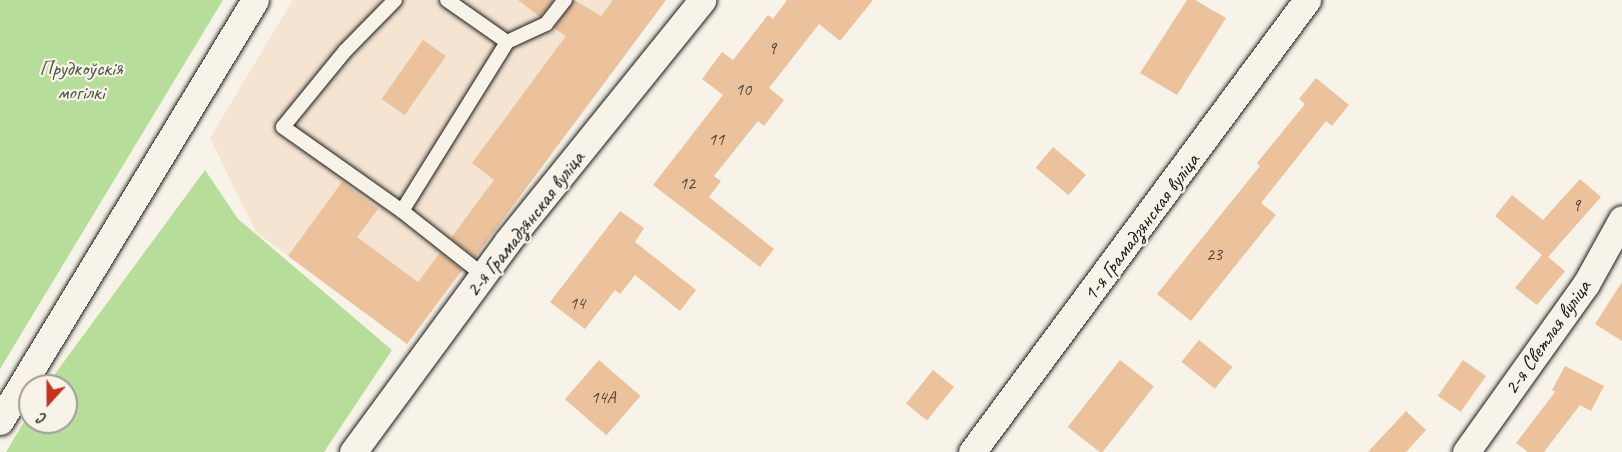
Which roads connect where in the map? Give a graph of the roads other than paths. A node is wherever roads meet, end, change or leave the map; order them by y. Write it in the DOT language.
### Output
graph roads {
  1 [pos="255,0"];
  2 [pos="395,0"];
  3 [pos="447,0"];
  4 [pos="565,0"];
  5 [pos="702,0"];
  6 [pos="1307,0"];
  7 [pos="507,42"];
  8 [pos="402,211"];
  9 [pos="1622,219"];
  10 [pos="483,275"];
  11 [pos="0,421"];
  12 [pos="353,452"];
  13 [pos="972,452"];
  14 [pos="1466,452"];
  1 -- 11 [label="street"];
  2 -- 8 [label="lane"];
  3 -- 7 [label="lane"];
  4 -- 7 [label="lane"];
  5 -- 10 [label="street, 2-я Грамадзянская вуліца"];
  6 -- 13 [label="street, 1-я Грамадзянская вуліца"];
  7 -- 8 [label="lane"];
  8 -- 10 [label="lane"];
  9 -- 14 [label="street, 2-я Светлая вуліца"];
  10 -- 12 [label="street, 2-я Грамадзянская вуліца"];
}
